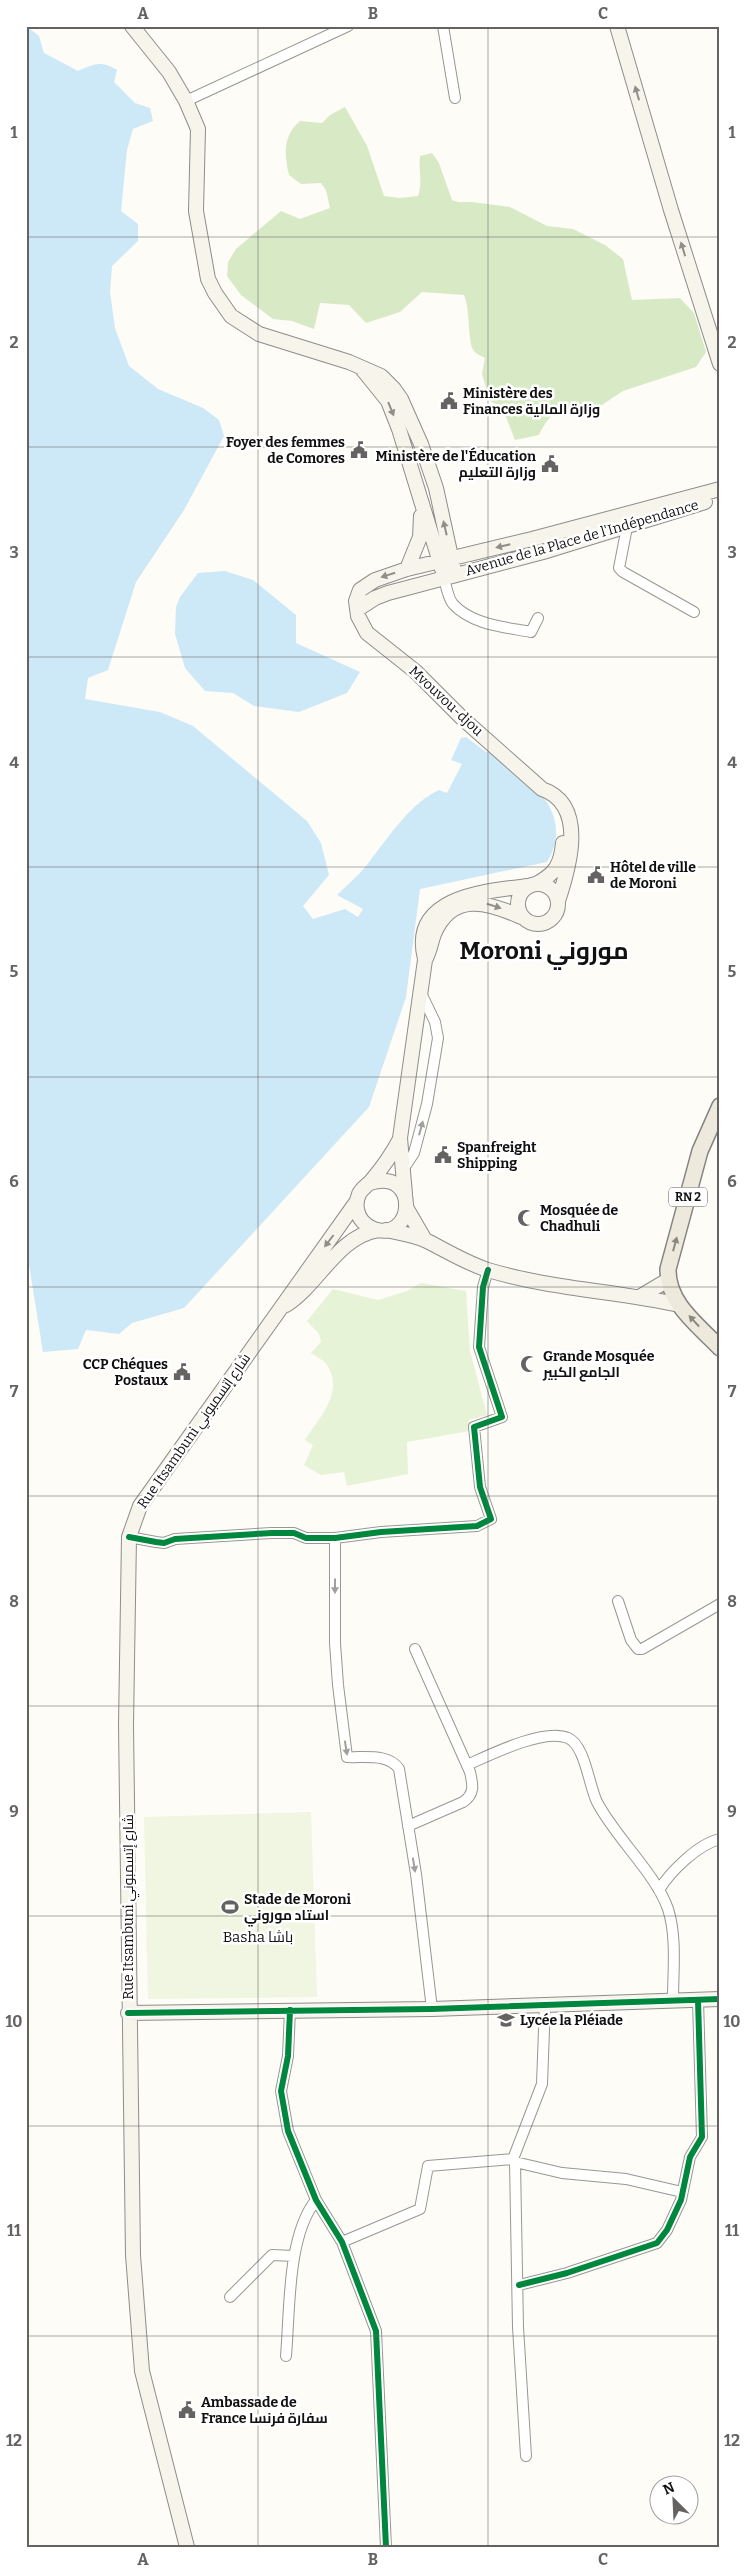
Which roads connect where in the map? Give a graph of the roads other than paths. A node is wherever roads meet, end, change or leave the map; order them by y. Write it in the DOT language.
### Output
graph roads {
  1 [pos="132,26"];
  2 [pos="348,26"];
  3 [pos="443,26"];
  4 [pos="617,26"];
  5 [pos="455,98"];
  6 [pos="186,101"];
  7 [pos="720,364"];
  8 [pos="363,369"];
  9 [pos="720,488"];
  10 [pos="419,495"];
  11 [pos="720,498"];
  12 [pos="627,519"];
  13 [pos="446,559"];
  14 [pos="407,569"];
  15 [pos="450,577"];
  16 [pos="358,610"];
  17 [pos="694,612"];
  18 [pos="538,618"];
  19 [pos="542,789"];
  20 [pos="532,885"];
  21 [pos="558,901"];
  22 [pos="521,916"];
  23 [pos="425,960"];
  24 [pos="421,993"];
  25 [pos="720,1106"];
  26 [pos="400,1138"];
  27 [pos="402,1172"];
  28 [pos="370,1183"];
  29 [pos="405,1194"];
  30 [pos="357,1202"];
  31 [pos="407,1209"];
  32 [pos="382,1230"];
  33 [pos="425,1240"];
  34 [pos="488,1270"];
  35 [pos="668,1280"];
  36 [pos="641,1296"];
  37 [pos="680,1305"];
  38 [pos="281,1308"];
  39 [pos="720,1348"];
  40 [pos="129,1537"];
  41 [pos="335,1538"];
  42 [pos="618,1601"];
  43 [pos="720,1604"];
  44 [pos="415,1649"];
  45 [pos="467,1765"];
  46 [pos="408,1826"];
  47 [pos="720,1839"];
  48 [pos="659,1890"];
  49 [pos="720,1998"];
  50 [pos="673,2000"];
  51 [pos="698,2000"];
  52 [pos="546,2003"];
  53 [pos="432,2009"];
  54 [pos="290,2010"];
  55 [pos="128,2013"];
  56 [pos="514,2161"];
  57 [pos="682,2192"];
  58 [pos="316,2200"];
  59 [pos="342,2242"];
  60 [pos="294,2256"];
  61 [pos="518,2285"];
  62 [pos="230,2297"];
  63 [pos="286,2356"];
  64 [pos="526,2456"];
  65 [pos="187,2547"];
  66 [pos="386,2547"];
  1 -- 6 [label="main road"];
  2 -- 6 [label="street"];
  3 -- 5 [label="street"];
  7 -- 4 [label="main road, one-way"];
  6 -- 8 [label="main road"];
  8 -- 10 [label="main road, one-way"];
  13 -- 8 [label="main road, one-way"];
  9 -- 12 [label="main road, Avenue de la Place de l'Indépendance"];
  10 -- 13 [label="main road"];
  10 -- 14 [label="main road"];
  11 -- 12 [label="main road, Avenue de la Place de l'Indépendance"];
  12 -- 13 [label="main road, Avenue de la Place de l'Indépendance, one-way"];
  12 -- 15 [label="main road, Avenue de la Place de l'Indépendance"];
  12 -- 17 [label="street"];
  13 -- 14 [label="main road"];
  13 -- 15 [label="main road"];
  14 -- 16 [label="main road, one-way"];
  15 -- 16 [label="main road"];
  15 -- 18 [label="street"];
  16 -- 19 [label="main road, Mvouvou-djou"];
  19 -- 20 [label="main road, Mvouvou-djou"];
  19 -- 21 [label="main road, Mvouvou-djou"];
  20 -- 21 [label="main road"];
  20 -- 22 [label="main road"];
  20 -- 23 [label="main road"];
  21 -- 22 [label="main road"];
  23 -- 22 [label="main road, one-way"];
  23 -- 24 [label="main road"];
  24 -- 26 [label="main road"];
  27 -- 24 [label="street, one-way"];
  35 -- 25 [label="main road, RN 2, one-way"];
  26 -- 27 [label="main road"];
  26 -- 28 [label="main road"];
  27 -- 29 [label="main road"];
  28 -- 29 [label="main road"];
  28 -- 30 [label="main road"];
  29 -- 31 [label="main road"];
  30 -- 32 [label="main road"];
  30 -- 38 [label="main road, Rue Itsambuni شارع إتسمبوني, one-way"];
  31 -- 32 [label="main road"];
  31 -- 33 [label="main road"];
  32 -- 33 [label="main road"];
  32 -- 38 [label="main road, Rue Itsambuni شارع إتسمبوني"];
  33 -- 34 [label="main road"];
  34 -- 36 [label="main road"];
  34 -- 41 [label="street"];
  35 -- 36 [label="main road"];
  35 -- 37 [label="main road"];
  36 -- 37 [label="main road"];
  39 -- 37 [label="main road, one-way"];
  38 -- 40 [label="main road, Rue Itsambuni شارع إتسمبوني"];
  40 -- 41 [label="street"];
  40 -- 55 [label="main road, Rue Itsambuni شارع إتسمبوني"];
  41 -- 46 [label="street, one-way"];
  42 -- 43 [label="street"];
  44 -- 45 [label="street"];
  45 -- 46 [label="street"];
  45 -- 48 [label="street"];
  46 -- 53 [label="street, one-way"];
  47 -- 48 [label="street"];
  48 -- 50 [label="street"];
  49 -- 51 [label="main road"];
  50 -- 51 [label="main road"];
  50 -- 52 [label="main road"];
  51 -- 57 [label="street"];
  52 -- 53 [label="main road"];
  52 -- 56 [label="street"];
  53 -- 54 [label="main road"];
  54 -- 55 [label="main road"];
  54 -- 58 [label="street"];
  55 -- 65 [label="main road, Rue Itsambuni شارع إتسمبوني"];
  56 -- 57 [label="street"];
  56 -- 59 [label="street"];
  56 -- 61 [label="street"];
  57 -- 61 [label="street"];
  58 -- 59 [label="street"];
  58 -- 60 [label="street"];
  59 -- 66 [label="street"];
  60 -- 62 [label="street"];
  60 -- 63 [label="street"];
  61 -- 64 [label="street"];
}
